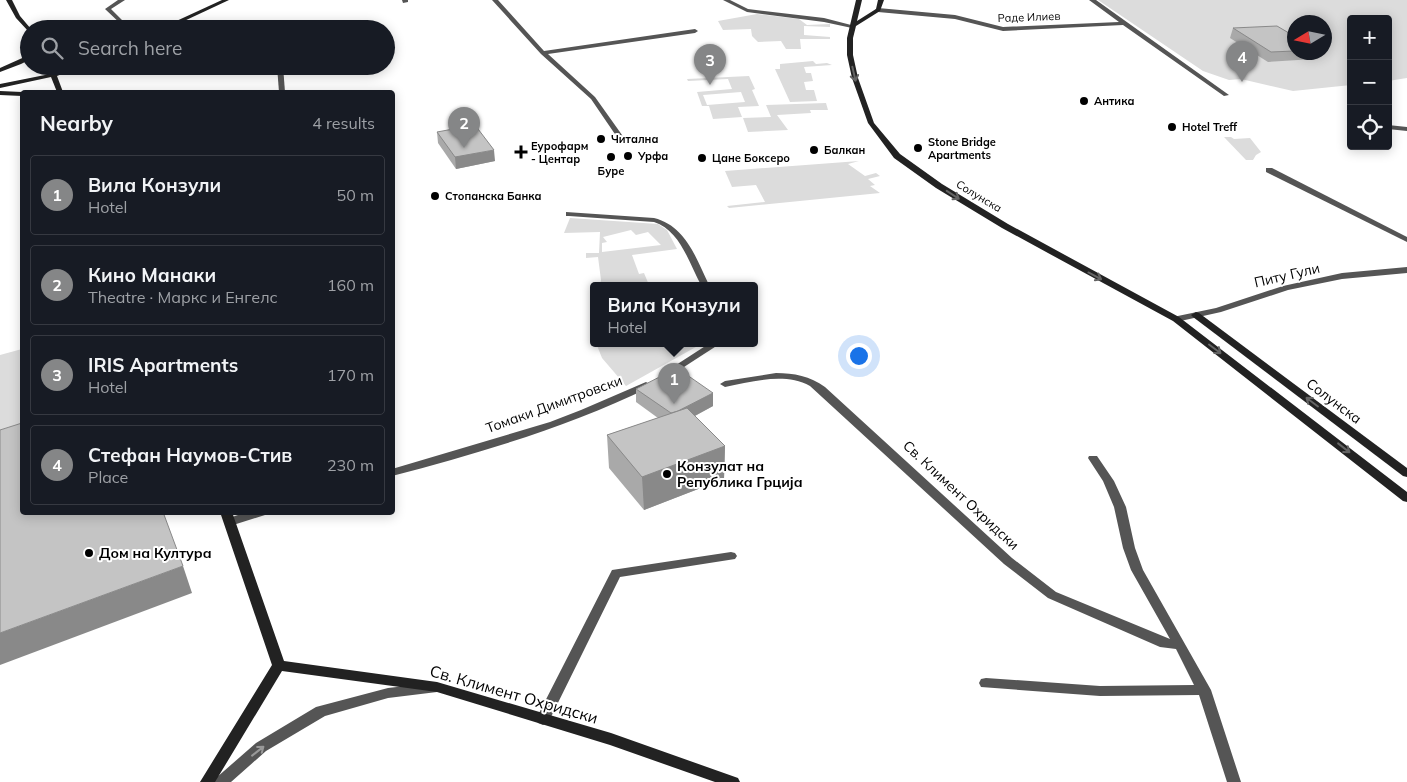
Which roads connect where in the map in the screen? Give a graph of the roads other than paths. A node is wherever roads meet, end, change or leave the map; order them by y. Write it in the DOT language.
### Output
graph roads {
  1 [pos="8,0"];
  2 [pos="122,0"];
  3 [pos="226,0"];
  4 [pos="495,0"];
  5 [pos="726,0"];
  6 [pos="859,0"];
  7 [pos="881,0"];
  8 [pos="1092,0"];
  9 [pos="878,10"];
  10 [pos="20,20"];
  11 [pos="119,20"];
  12 [pos="182,20"];
  13 [pos="1124,23"];
  14 [pos="852,26"];
  15 [pos="694,31"];
  16 [pos="543,54"];
  17 [pos="20,61"];
  18 [pos="0,70"];
  19 [pos="53,75"];
  20 [pos="281,75"];
  21 [pos="0,86"];
  22 [pos="59,90"];
  23 [pos="282,90"];
  24 [pos="0,93"];
  25 [pos="20,94"];
  26 [pos="1226,95"];
  27 [pos="1392,127"];
  28 [pos="1407,129"];
  29 [pos="624,142"];
  30 [pos="1269,170"];
  31 [pos="569,214"];
  32 [pos="1407,240"];
  33 [pos="1407,270"];
  34 [pos="703,282"];
  35 [pos="1196,315"];
  36 [pos="1176,319"];
  37 [pos="710,347"];
  38 [pos="725,384"];
  39 [pos="1093,458"];
  40 [pos="395,472"];
  41 [pos="1407,473"];
  42 [pos="1407,498"];
  43 [pos="241,515"];
  44 [pos="228,517"];
  45 [pos="731,556"];
  46 [pos="1180,645"];
  47 [pos="280,665"];
  48 [pos="986,683"];
  49 [pos="438,687"];
  50 [pos="1204,690"];
  51 [pos="544,719"];
  52 [pos="207,782"];
  53 [pos="221,782"];
  54 [pos="732,782"];
  55 [pos="1234,782"];
  1 -- 10 [label="street"];
  2 -- 11 [label="street"];
  3 -- 12 [label="street"];
  4 -- 16 [label="street"];
  5 -- 14 [label="street"];
  6 -- 14 [label="street, Солунска"];
  7 -- 9 [label="street"];
  8 -- 13 [label="street"];
  9 -- 13 [label="street, Раде Илиев"];
  9 -- 14 [label="street"];
  13 -- 26 [label="street"];
  14 -- 36 [label="street, Солунска, one-way"];
  15 -- 16 [label="street"];
  16 -- 29 [label="street"];
  17 -- 18 [label="street"];
  19 -- 21 [label="street"];
  19 -- 22 [label="street"];
  20 -- 23 [label="street"];
  24 -- 25 [label="street"];
  27 -- 28 [label="street"];
  30 -- 32 [label="street"];
  31 -- 34 [label="street"];
  33 -- 35 [label="street, Питу Гули"];
  35 -- 36 [label="street, Питу Гули"];
  41 -- 35 [label="street, Солунска, one-way"];
  36 -- 42 [label="street, Солунска, one-way"];
  37 -- 40 [label="street, Томаки Димитровски"];
  38 -- 46 [label="street, Св. Климент Охридски"];
  39 -- 46 [label="street"];
  43 -- 44 [label="street"];
  44 -- 47 [label="street"];
  45 -- 51 [label="street"];
  46 -- 50 [label="street"];
  47 -- 49 [label="street, Св. Климент Охридски"];
  47 -- 52 [label="street"];
  48 -- 50 [label="street"];
  49 -- 51 [label="street, Св. Климент Охридски"];
  53 -- 49 [label="street, one-way"];
  50 -- 55 [label="street"];
  51 -- 54 [label="street, Св. Климент Охридски"];
}
